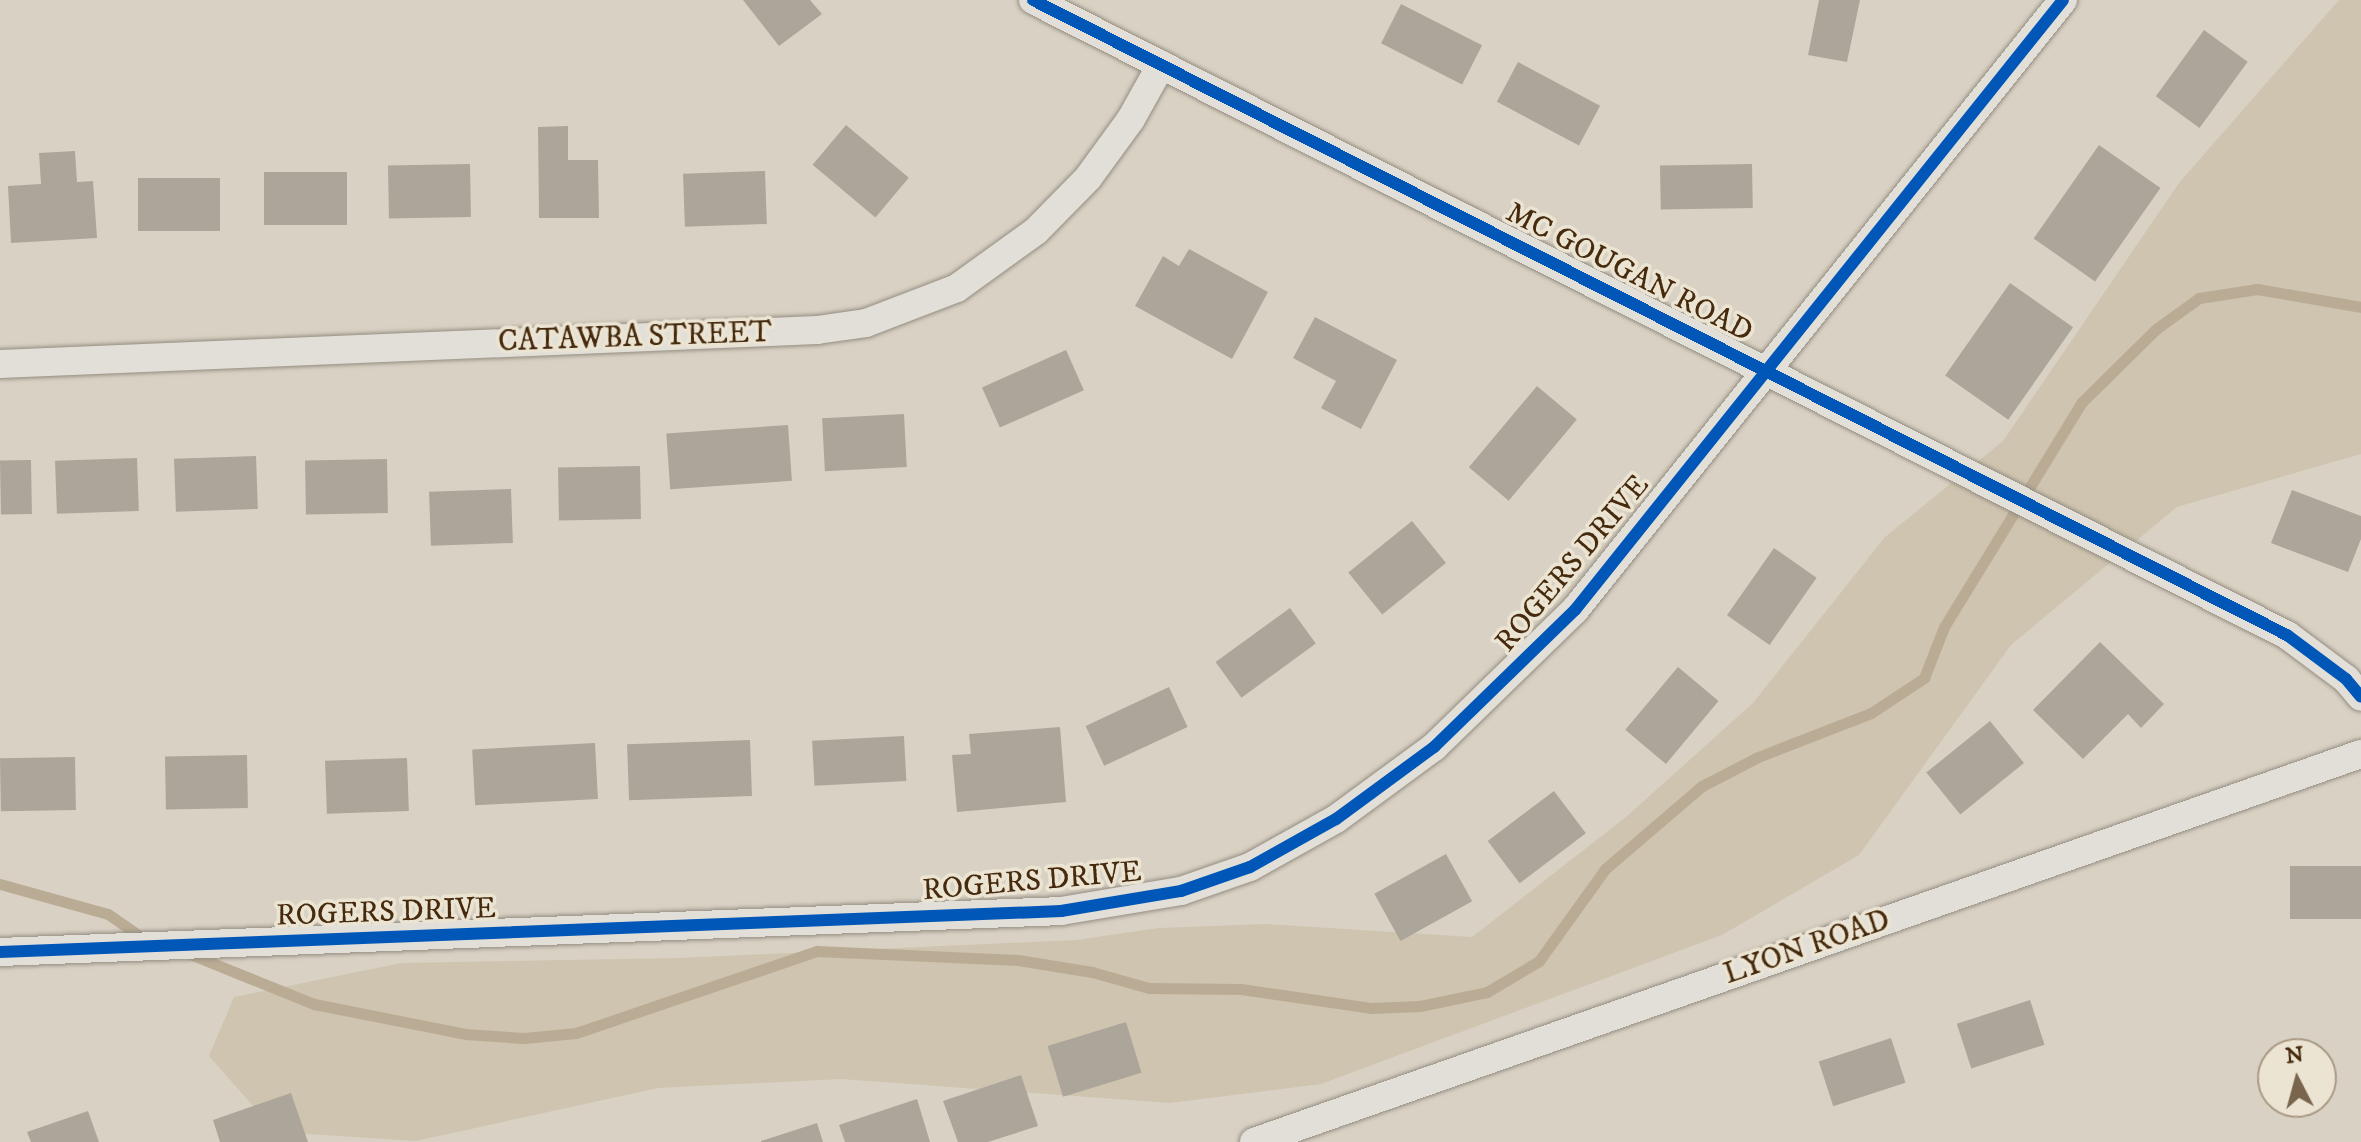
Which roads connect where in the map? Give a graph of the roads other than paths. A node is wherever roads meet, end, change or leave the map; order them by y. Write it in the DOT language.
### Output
graph roads {
  1 [pos="1033,0"];
  2 [pos="2063,0"];
  3 [pos="1161,65"];
  4 [pos="0,364"];
  5 [pos="1766,371"];
  6 [pos="2361,697"];
  7 [pos="2361,754"];
  8 [pos="0,952"];
  9 [pos="1254,1142"];
  1 -- 3 [label="street, MC GOUGAN ROAD"];
  2 -- 5 [label="street, ROGERS DRIVE"];
  3 -- 4 [label="street, CATAWBA STREET"];
  3 -- 5 [label="street, MC GOUGAN ROAD"];
  5 -- 6 [label="street, MC GOUGAN ROAD"];
  5 -- 8 [label="street, ROGERS DRIVE"];
  7 -- 9 [label="street, LYON ROAD"];
}
